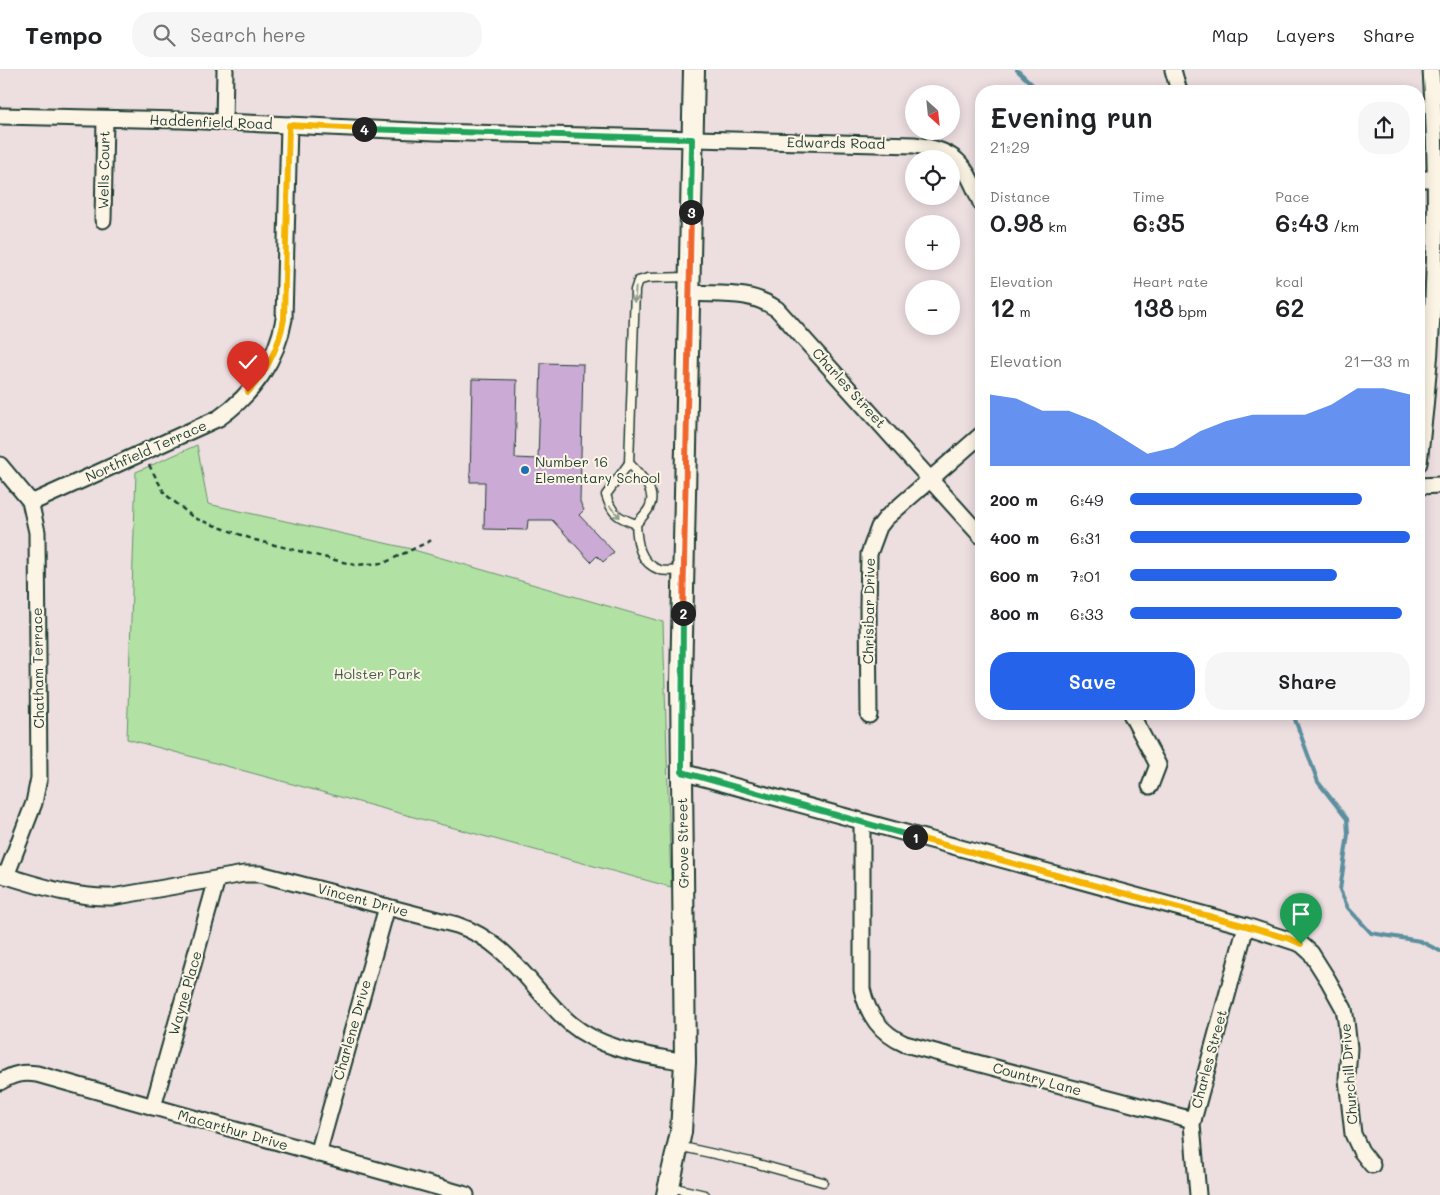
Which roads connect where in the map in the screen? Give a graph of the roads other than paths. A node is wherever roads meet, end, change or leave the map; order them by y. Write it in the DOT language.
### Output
graph roads {
  1 [pos="225,70"];
  2 [pos="694,70"];
  3 [pos="1173,70"];
  4 [pos="1431,70"];
  5 [pos="1177,85"];
  6 [pos="0,116"];
  7 [pos="105,119"];
  8 [pos="224,122"];
  9 [pos="289,125"];
  10 [pos="692,139"];
  11 [pos="1425,179"];
  12 [pos="1437,179"];
  13 [pos="975,190"];
  14 [pos="103,220"];
  15 [pos="689,285"];
  16 [pos="1425,414"];
  17 [pos="975,440"];
  18 [pos="629,463"];
  19 [pos="0,465"];
  20 [pos="931,479"];
  21 [pos="1440,485"];
  22 [pos="1425,486"];
  23 [pos="31,503"];
  24 [pos="636,524"];
  25 [pos="975,529"];
  26 [pos="683,570"];
  27 [pos="869,715"];
  28 [pos="1134,720"];
  29 [pos="682,772"];
  30 [pos="1150,786"];
  31 [pos="862,822"];
  32 [pos="3,875"];
  33 [pos="217,879"];
  34 [pos="387,906"];
  35 [pos="1246,926"];
  36 [pos="685,1062"];
  37 [pos="0,1082"];
  38 [pos="153,1107"];
  39 [pos="1193,1120"];
  40 [pos="678,1146"];
  41 [pos="318,1154"];
  42 [pos="1372,1165"];
  43 [pos="823,1182"];
  44 [pos="668,1191"];
  45 [pos="466,1195"];
  46 [pos="705,1195"];
  47 [pos="1198,1195"];
  1 -- 8 [label="street"];
  2 -- 10 [label="street, Grove Street"];
  3 -- 5 [label="street"];
  4 -- 12 [label="street"];
  6 -- 7 [label="street, Haddenfield Road"];
  7 -- 8 [label="street, Haddenfield Road"];
  7 -- 14 [label="street, Wells Court"];
  8 -- 9 [label="street, Haddenfield Road"];
  9 -- 10 [label="street, Haddenfield Road"];
  9 -- 23 [label="street, Northfield Terrace"];
  10 -- 13 [label="street, Edwards Road"];
  10 -- 15 [label="street, Grove Street"];
  11 -- 12 [label="street"];
  12 -- 16 [label="street"];
  15 -- 18 [label="lane, one-way"];
  15 -- 20 [label="street, Charles Street"];
  15 -- 26 [label="street, Grove Street"];
  17 -- 20 [label="street, Chrisibar Drive"];
  18 -- 24 [label="lane"];
  18 -- 24 [label="lane, one-way"];
  19 -- 23 [label="street, Chatham Terrace"];
  20 -- 25 [label="street, Charles Street"];
  20 -- 27 [label="street, Chrisibar Drive"];
  21 -- 22 [label="street"];
  23 -- 32 [label="street, Chatham Terrace"];
  24 -- 26 [label="lane"];
  26 -- 29 [label="street, Grove Street"];
  28 -- 30 [label="street"];
  29 -- 31 [label="street, Churchill Drive"];
  29 -- 36 [label="street, Grove Street"];
  31 -- 35 [label="street, Churchill Drive"];
  31 -- 39 [label="street, Country Lane"];
  32 -- 33 [label="street, Vincent Drive"];
  33 -- 34 [label="street, Vincent Drive"];
  33 -- 38 [label="street, Wayne Place"];
  34 -- 36 [label="street, Vincent Drive"];
  34 -- 41 [label="street, Charlene Drive"];
  35 -- 39 [label="street, Charles Street"];
  35 -- 42 [label="street, Churchill Drive"];
  36 -- 40 [label="street, Grove Street"];
  37 -- 38 [label="street, Macarthur Drive"];
  38 -- 41 [label="street, Macarthur Drive"];
  39 -- 47 [label="street, Charles Street"];
  40 -- 43 [label="lane"];
  40 -- 44 [label="street, Grove Street"];
  41 -- 45 [label="street, Macarthur Drive"];
  44 -- 46 [label="lane"];
}
